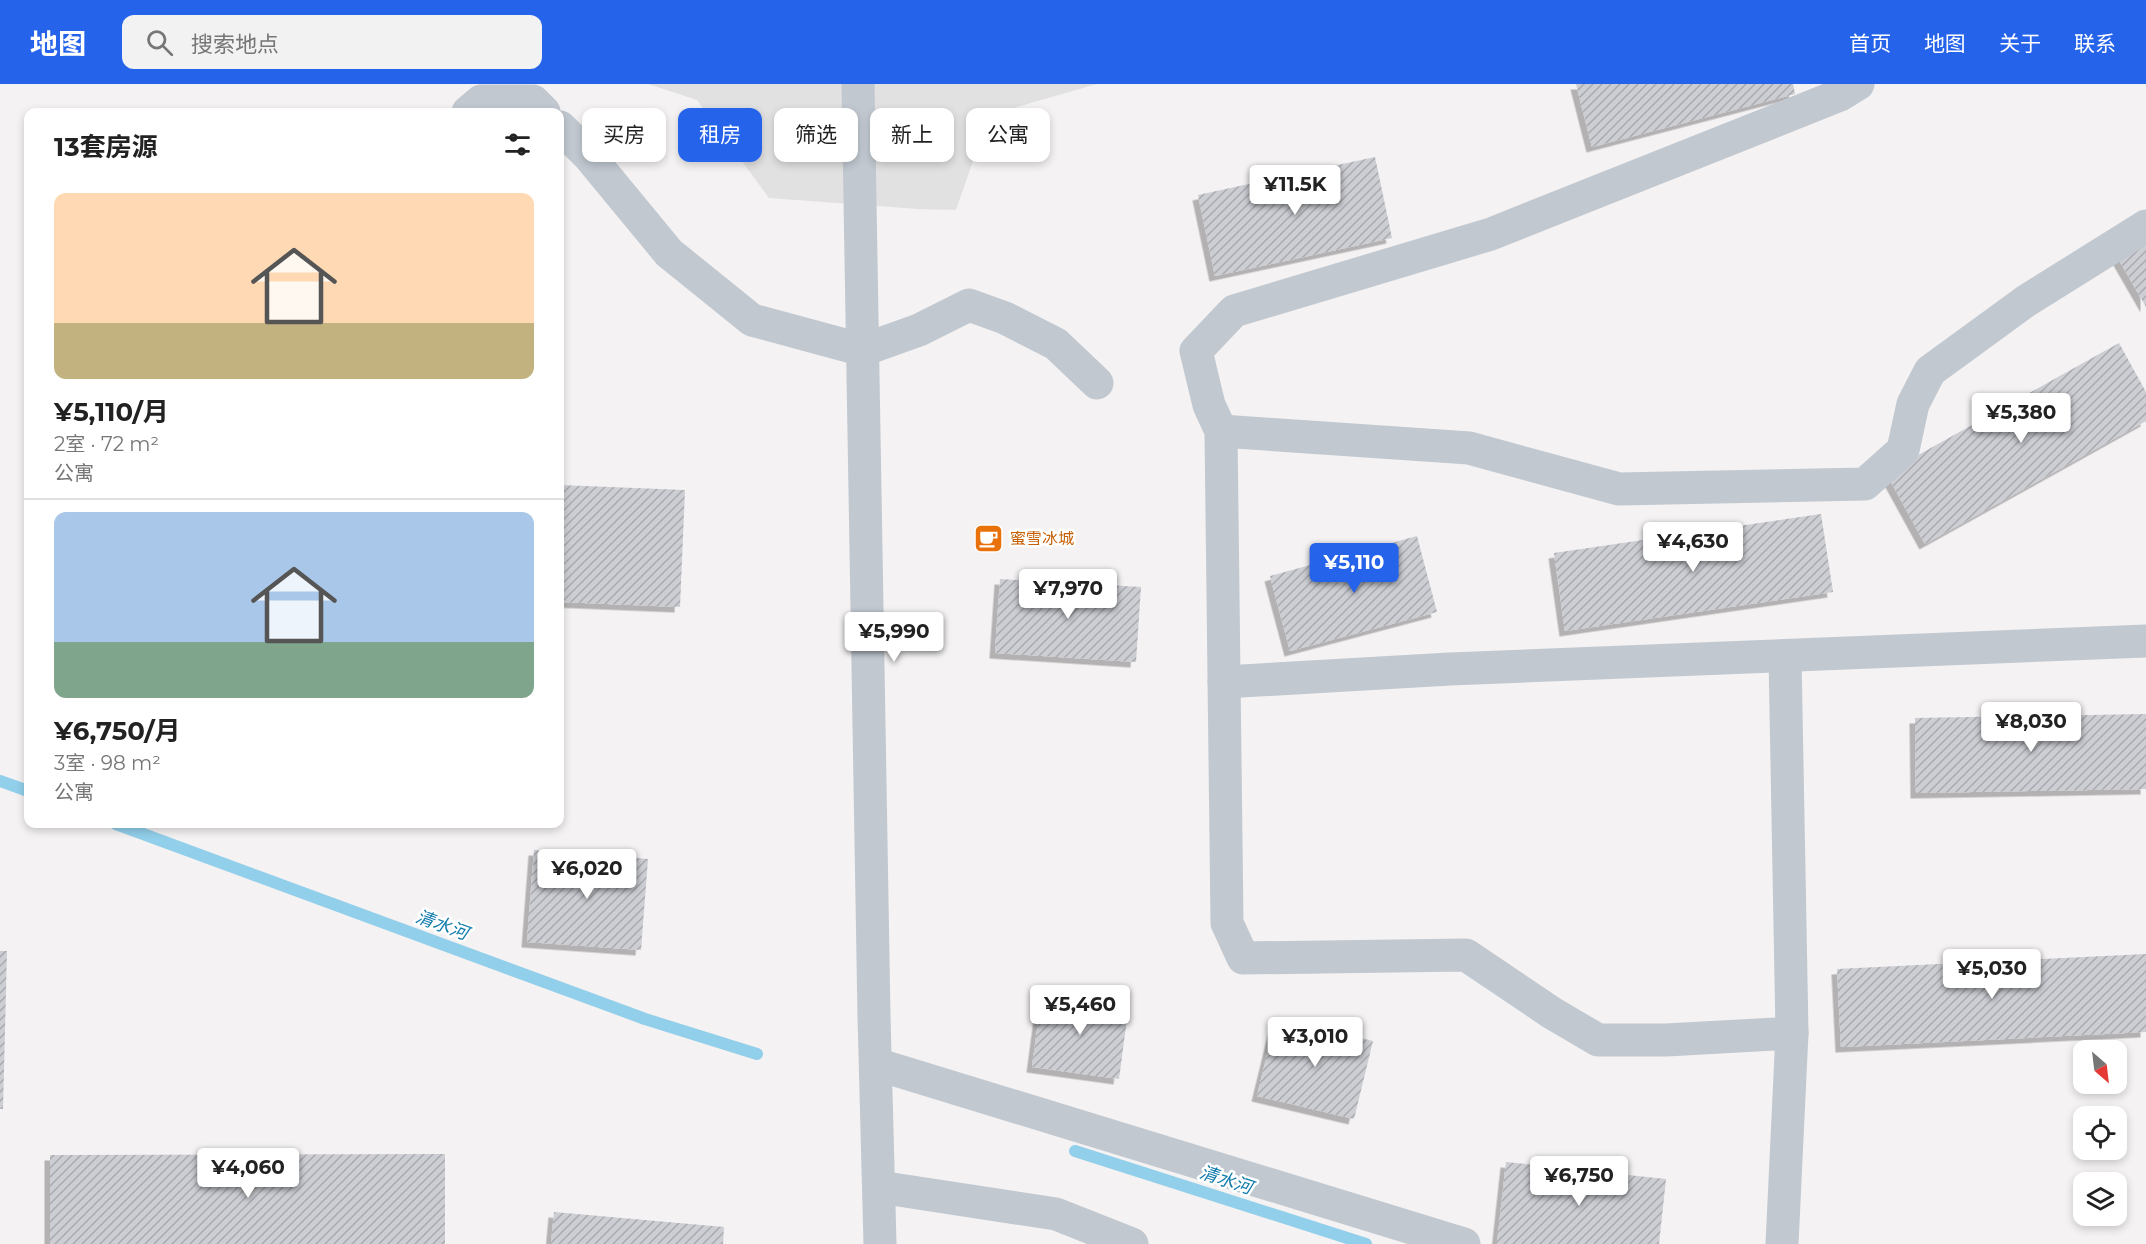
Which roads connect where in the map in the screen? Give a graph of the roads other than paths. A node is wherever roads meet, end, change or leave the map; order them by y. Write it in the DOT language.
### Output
graph roads {
  1 [pos="858,84"];
  2 [pos="1858,84"];
  3 [pos="473,108"];
  4 [pos="540,108"];
  5 [pos="564,131"];
  6 [pos="2146,226"];
  7 [pos="863,350"];
  8 [pos="1097,383"];
  9 [pos="1221,431"];
  10 [pos="2146,641"];
  11 [pos="1785,656"];
  12 [pos="1224,682"];
  13 [pos="1792,1033"];
  14 [pos="876,1064"];
  15 [pos="879,1187"];
  16 [pos="880,1244"];
  17 [pos="1132,1244"];
  18 [pos="1464,1244"];
  19 [pos="1782,1244"];
  1 -- 7 [label="street"];
  2 -- 9 [label="street"];
  3 -- 4 [label="street"];
  5 -- 7 [label="street"];
  6 -- 9 [label="street"];
  7 -- 8 [label="street"];
  7 -- 14 [label="street"];
  9 -- 12 [label="street"];
  10 -- 11 [label="street"];
  11 -- 12 [label="street"];
  11 -- 13 [label="street"];
  12 -- 13 [label="street"];
  13 -- 19 [label="street"];
  14 -- 15 [label="street"];
  14 -- 18 [label="street"];
  15 -- 16 [label="street"];
  15 -- 17 [label="street"];
}
